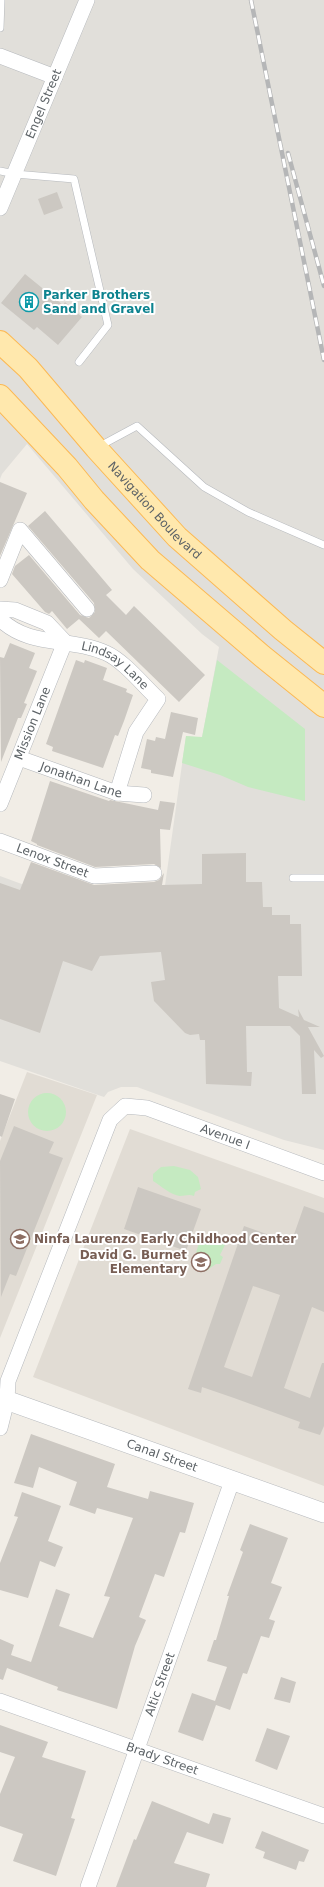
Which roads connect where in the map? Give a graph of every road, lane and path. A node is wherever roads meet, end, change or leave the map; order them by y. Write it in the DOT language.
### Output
graph roads {
  1 [pos="0,0"];
  2 [pos="87,0"];
  3 [pos="0,28"];
  4 [pos="0,56"];
  5 [pos="55,77"];
  6 [pos="0,171"];
  7 [pos="15,174"];
  8 [pos="0,208"];
  9 [pos="0,342"];
  10 [pos="79,362"];
  11 [pos="0,396"];
  12 [pos="96,448"];
  13 [pos="67,467"];
  14 [pos="324,545"];
  15 [pos="0,580"];
  16 [pos="0,609"];
  17 [pos="87,609"];
  18 [pos="0,618"];
  19 [pos="65,642"];
  20 [pos="324,663"];
  21 [pos="324,706"];
  22 [pos="19,758"];
  23 [pos="117,793"];
  24 [pos="144,795"];
  25 [pos="0,804"];
  26 [pos="0,841"];
  27 [pos="154,873"];
  28 [pos="293,878"];
  29 [pos="324,878"];
  30 [pos="324,1173"];
  31 [pos="3,1399"];
  32 [pos="0,1428"];
  33 [pos="232,1481"];
  34 [pos="324,1513"];
  35 [pos="0,1700"];
  36 [pos="137,1749"];
  37 [pos="324,1816"];
  38 [pos="88,1887"];
  1 -- 3 [label="lane"];
  2 -- 5 [label="street, Engel Street"];
  4 -- 5 [label="street"];
  5 -- 7 [label="street, Engel Street"];
  6 -- 7 [label="lane"];
  7 -- 8 [label="street, Engel Street"];
  7 -- 10 [label="lane"];
  9 -- 12 [label="main road, Navigation Boulevard"];
  11 -- 13 [label="main road"];
  12 -- 13 [label="main road"];
  12 -- 14 [label="lane"];
  12 -- 20 [label="main road, Navigation Boulevard"];
  13 -- 21 [label="main road"];
  15 -- 17 [label="street"];
  16 -- 19 [label="street, Lindsay Lane"];
  18 -- 19 [label="street, Lindsay Lane"];
  19 -- 22 [label="street, Mission Lane"];
  19 -- 23 [label="street, Lindsay Lane"];
  22 -- 23 [label="street, Jonathan Lane"];
  22 -- 25 [label="street, Mission Lane"];
  23 -- 24 [label="street, Jonathan Lane"];
  26 -- 27 [label="street, Lenox Street"];
  28 -- 29 [label="lane"];
  30 -- 31 [label="street, Avenue I"];
  31 -- 32 [label="street"];
  31 -- 33 [label="street, Canal Street"];
  33 -- 34 [label="street, Canal Street"];
  33 -- 36 [label="street, Altic Street"];
  35 -- 36 [label="street, Brady Street"];
  36 -- 37 [label="street, Brady Street"];
  36 -- 38 [label="street, Altic Street"];
}
